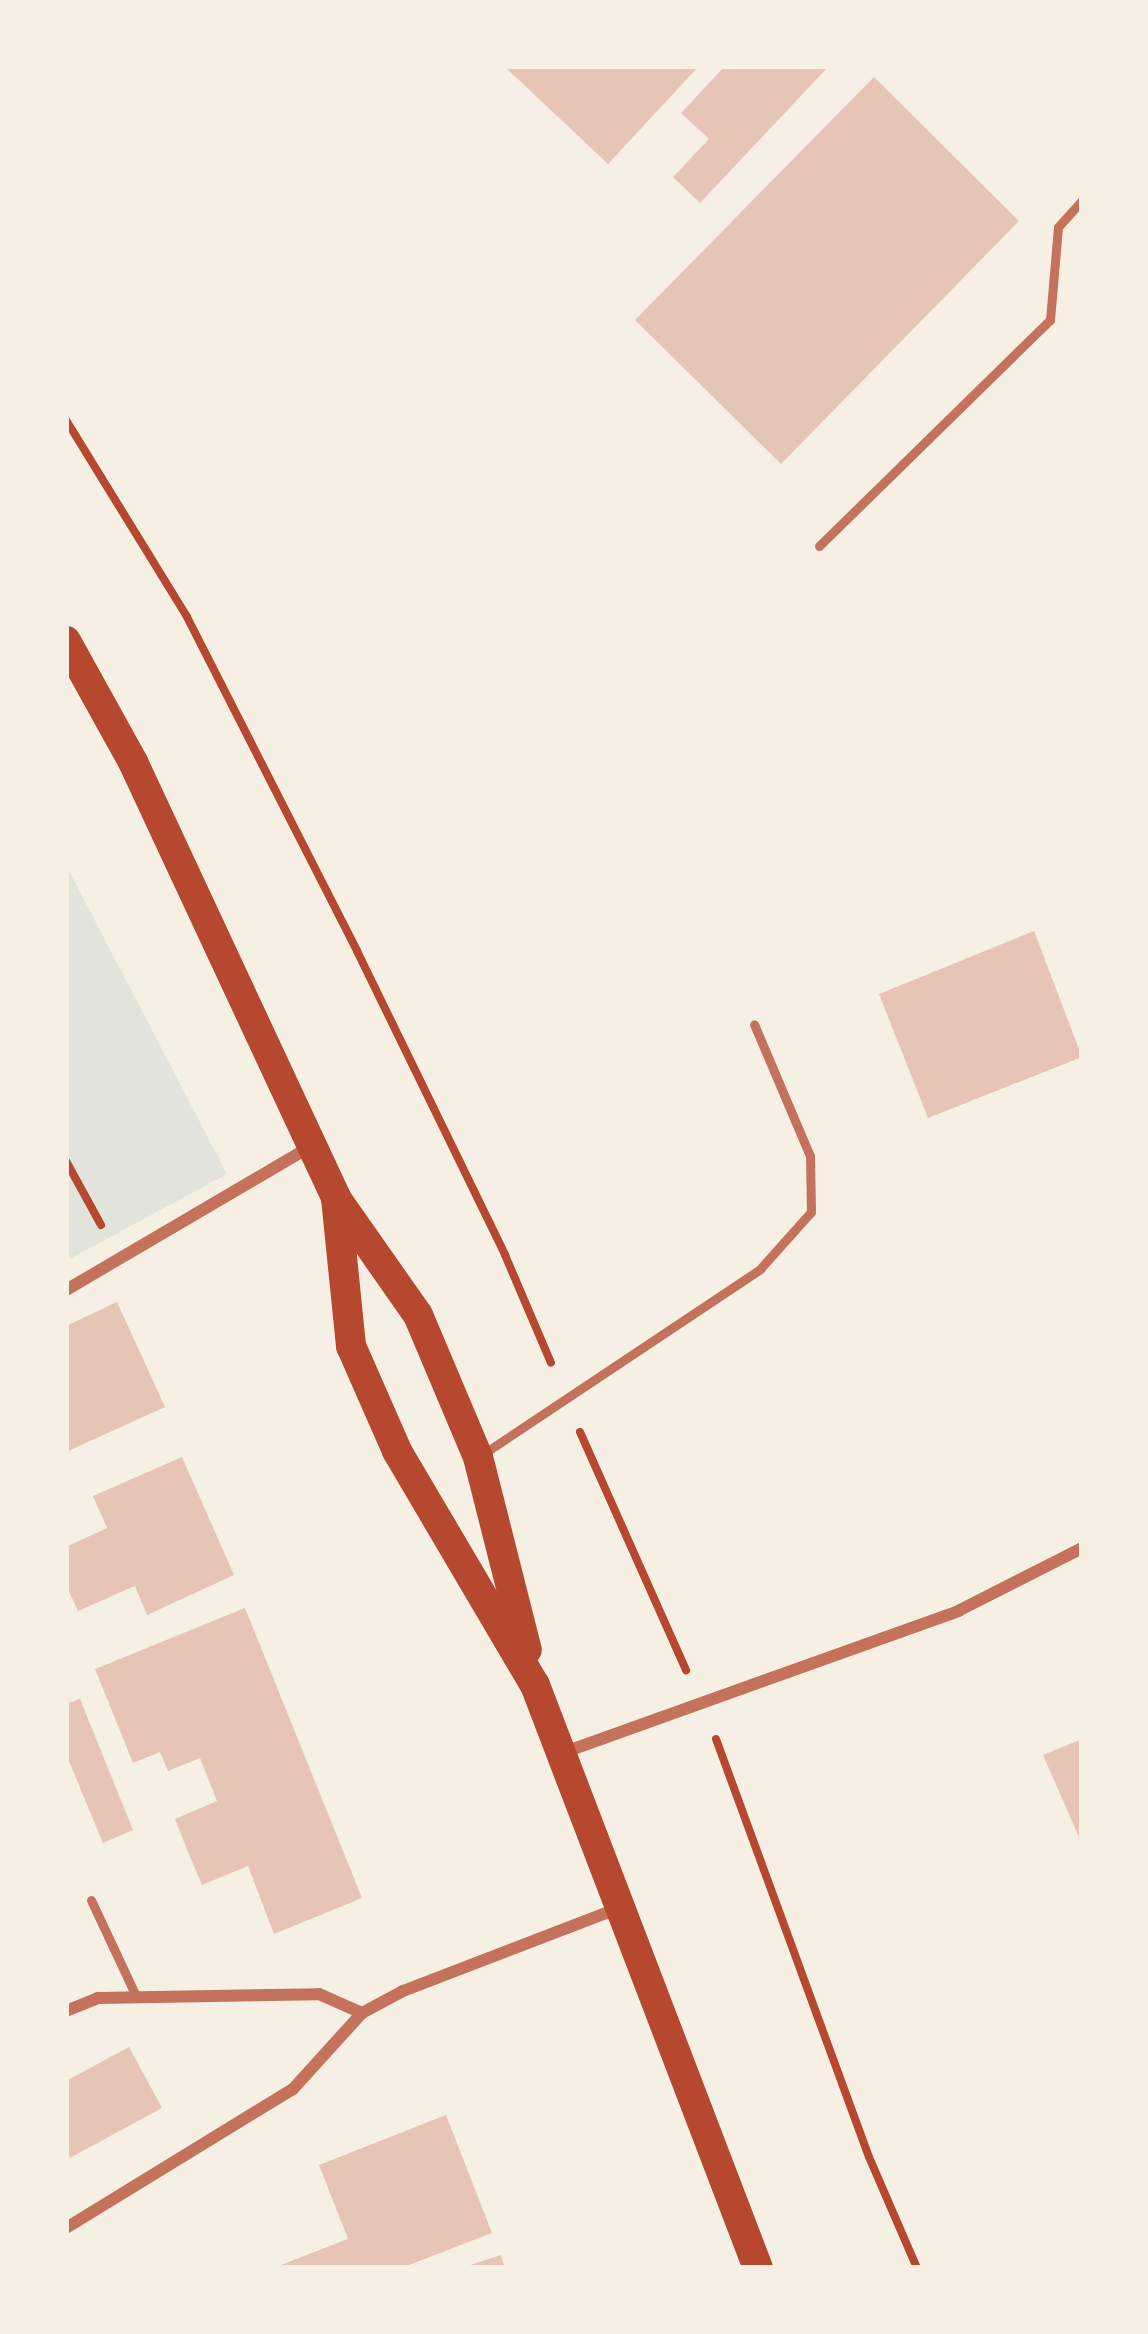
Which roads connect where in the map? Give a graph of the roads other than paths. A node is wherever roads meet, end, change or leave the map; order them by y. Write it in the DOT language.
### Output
graph roads {
  1 [pos="1082,200"];
  2 [pos="819,546"];
  3 [pos="66,641"];
  4 [pos="754,1024"];
  5 [pos="314,1144"];
  6 [pos="336,1198"];
  7 [pos="66,1290"];
  8 [pos="478,1457"];
  9 [pos="1082,1548"];
  10 [pos="535,1685"];
  11 [pos="563,1753"];
  12 [pos="91,1900"];
  13 [pos="622,1906"];
  14 [pos="136,1996"];
  15 [pos="66,2011"];
  16 [pos="362,2014"];
  17 [pos="66,2228"];
  18 [pos="758,2268"];
  1 -- 2 [label="lane"];
  3 -- 5 [label="main road"];
  4 -- 8 [label="lane"];
  5 -- 6 [label="main road"];
  5 -- 7 [label="street"];
  6 -- 8 [label="main road"];
  6 -- 10 [label="main road"];
  8 -- 10 [label="main road"];
  9 -- 11 [label="street"];
  10 -- 11 [label="main road"];
  11 -- 13 [label="main road"];
  12 -- 14 [label="lane"];
  13 -- 16 [label="street"];
  13 -- 18 [label="main road"];
  14 -- 15 [label="street"];
  14 -- 16 [label="street"];
  16 -- 17 [label="street"];
}
